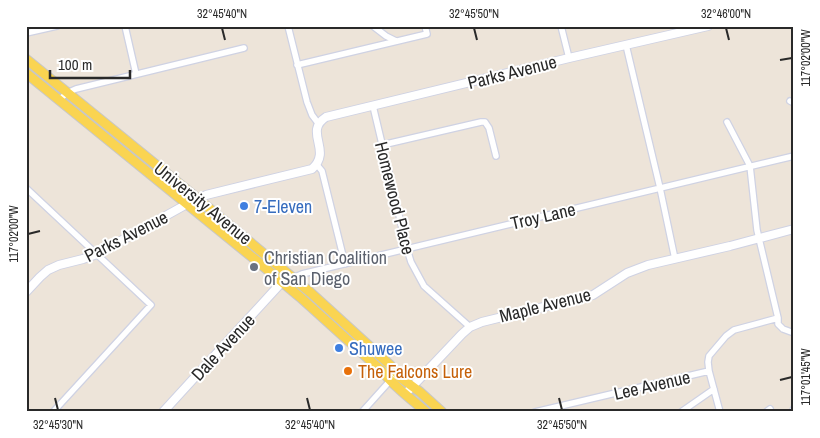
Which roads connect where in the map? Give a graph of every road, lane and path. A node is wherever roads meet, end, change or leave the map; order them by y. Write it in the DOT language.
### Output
graph roads {
  1 [pos="57,26"];
  2 [pos="125,26"];
  3 [pos="288,26"];
  4 [pos="373,26"];
  5 [pos="425,26"];
  6 [pos="561,26"];
  7 [pos="708,26"];
  8 [pos="26,33"];
  9 [pos="396,42"];
  10 [pos="626,45"];
  11 [pos="244,48"];
  12 [pos="569,58"];
  13 [pos="26,60"];
  14 [pos="297,65"];
  15 [pos="26,73"];
  16 [pos="136,74"];
  17 [pos="67,93"];
  18 [pos="59,100"];
  19 [pos="373,106"];
  20 [pos="727,122"];
  21 [pos="318,123"];
  22 [pos="382,145"];
  23 [pos="496,156"];
  24 [pos="794,156"];
  25 [pos="317,165"];
  26 [pos="750,166"];
  27 [pos="26,188"];
  28 [pos="660,188"];
  29 [pos="198,199"];
  30 [pos="187,204"];
  31 [pos="794,229"];
  32 [pos="758,238"];
  33 [pos="407,249"];
  34 [pos="97,254"];
  35 [pos="675,258"];
  36 [pos="345,264"];
  37 [pos="293,278"];
  38 [pos="282,282"];
  39 [pos="26,292"];
  40 [pos="778,318"];
  41 [pos="470,327"];
  42 [pos="794,333"];
  43 [pos="709,372"];
  44 [pos="397,373"];
  45 [pos="390,381"];
  46 [pos="412,386"];
  47 [pos="714,389"];
  48 [pos="405,394"];
  49 [pos="794,408"];
  50 [pos="54,412"];
  51 [pos="163,412"];
  52 [pos="362,412"];
  53 [pos="426,412"];
  54 [pos="442,412"];
  55 [pos="535,412"];
  56 [pos="681,412"];
  57 [pos="720,412"];
  58 [pos="792,412"];
  1 -- 8 [label="street"];
  2 -- 16 [label="street"];
  3 -- 14 [label="street"];
  4 -- 9 [label="street"];
  5 -- 9 [label="street"];
  6 -- 12 [label="street"];
  7 -- 10 [label="street, Parks Avenue"];
  9 -- 14 [label="street"];
  10 -- 12 [label="street, Parks Avenue"];
  10 -- 28 [label="street"];
  11 -- 16 [label="street"];
  12 -- 19 [label="street, Parks Avenue"];
  13 -- 17 [label="main road, University Avenue"];
  14 -- 21 [label="street"];
  15 -- 18 [label="main road, University Avenue"];
  16 -- 17 [label="street"];
  17 -- 18 [label="street"];
  17 -- 29 [label="main road, University Avenue"];
  18 -- 30 [label="main road, University Avenue"];
  19 -- 21 [label="street, Parks Avenue"];
  19 -- 22 [label="street, Homewood Place"];
  20 -- 26 [label="street"];
  21 -- 25 [label="street"];
  22 -- 23 [label="street"];
  22 -- 33 [label="street, Homewood Place"];
  24 -- 26 [label="street, Troy Lane"];
  25 -- 29 [label="street, Parks Avenue"];
  25 -- 36 [label="street"];
  26 -- 28 [label="street, Troy Lane"];
  26 -- 32 [label="street"];
  27 -- 34 [label="street"];
  28 -- 33 [label="street, Troy Lane"];
  28 -- 35 [label="street"];
  29 -- 30 [label="street, Parks Avenue"];
  29 -- 37 [label="main road, University Avenue"];
  30 -- 34 [label="street, Parks Avenue"];
  30 -- 38 [label="main road, University Avenue"];
  31 -- 32 [label="street, Maple Avenue"];
  32 -- 35 [label="street, Maple Avenue"];
  32 -- 40 [label="street"];
  33 -- 36 [label="street, Troy Lane"];
  33 -- 41 [label="street, Homewood Place"];
  34 -- 39 [label="street, Parks Avenue"];
  34 -- 50 [label="street"];
  35 -- 41 [label="street, Maple Avenue"];
  36 -- 37 [label="street, Troy Lane"];
  37 -- 38 [label="street"];
  37 -- 44 [label="main road, University Avenue"];
  38 -- 45 [label="main road, University Avenue"];
  38 -- 51 [label="street, Dale Avenue"];
  40 -- 42 [label="street"];
  40 -- 43 [label="street, Lee Avenue"];
  41 -- 46 [label="street, Maple Avenue"];
  43 -- 47 [label="street"];
  43 -- 55 [label="street, Lee Avenue"];
  44 -- 45 [label="street"];
  44 -- 46 [label="main road, University Avenue"];
  45 -- 48 [label="main road, University Avenue"];
  45 -- 52 [label="street"];
  46 -- 48 [label="street, Maple Avenue"];
  46 -- 54 [label="main road, University Avenue"];
  47 -- 56 [label="street"];
  47 -- 57 [label="street"];
  48 -- 53 [label="main road, University Avenue"];
  49 -- 58 [label="street"];
}
